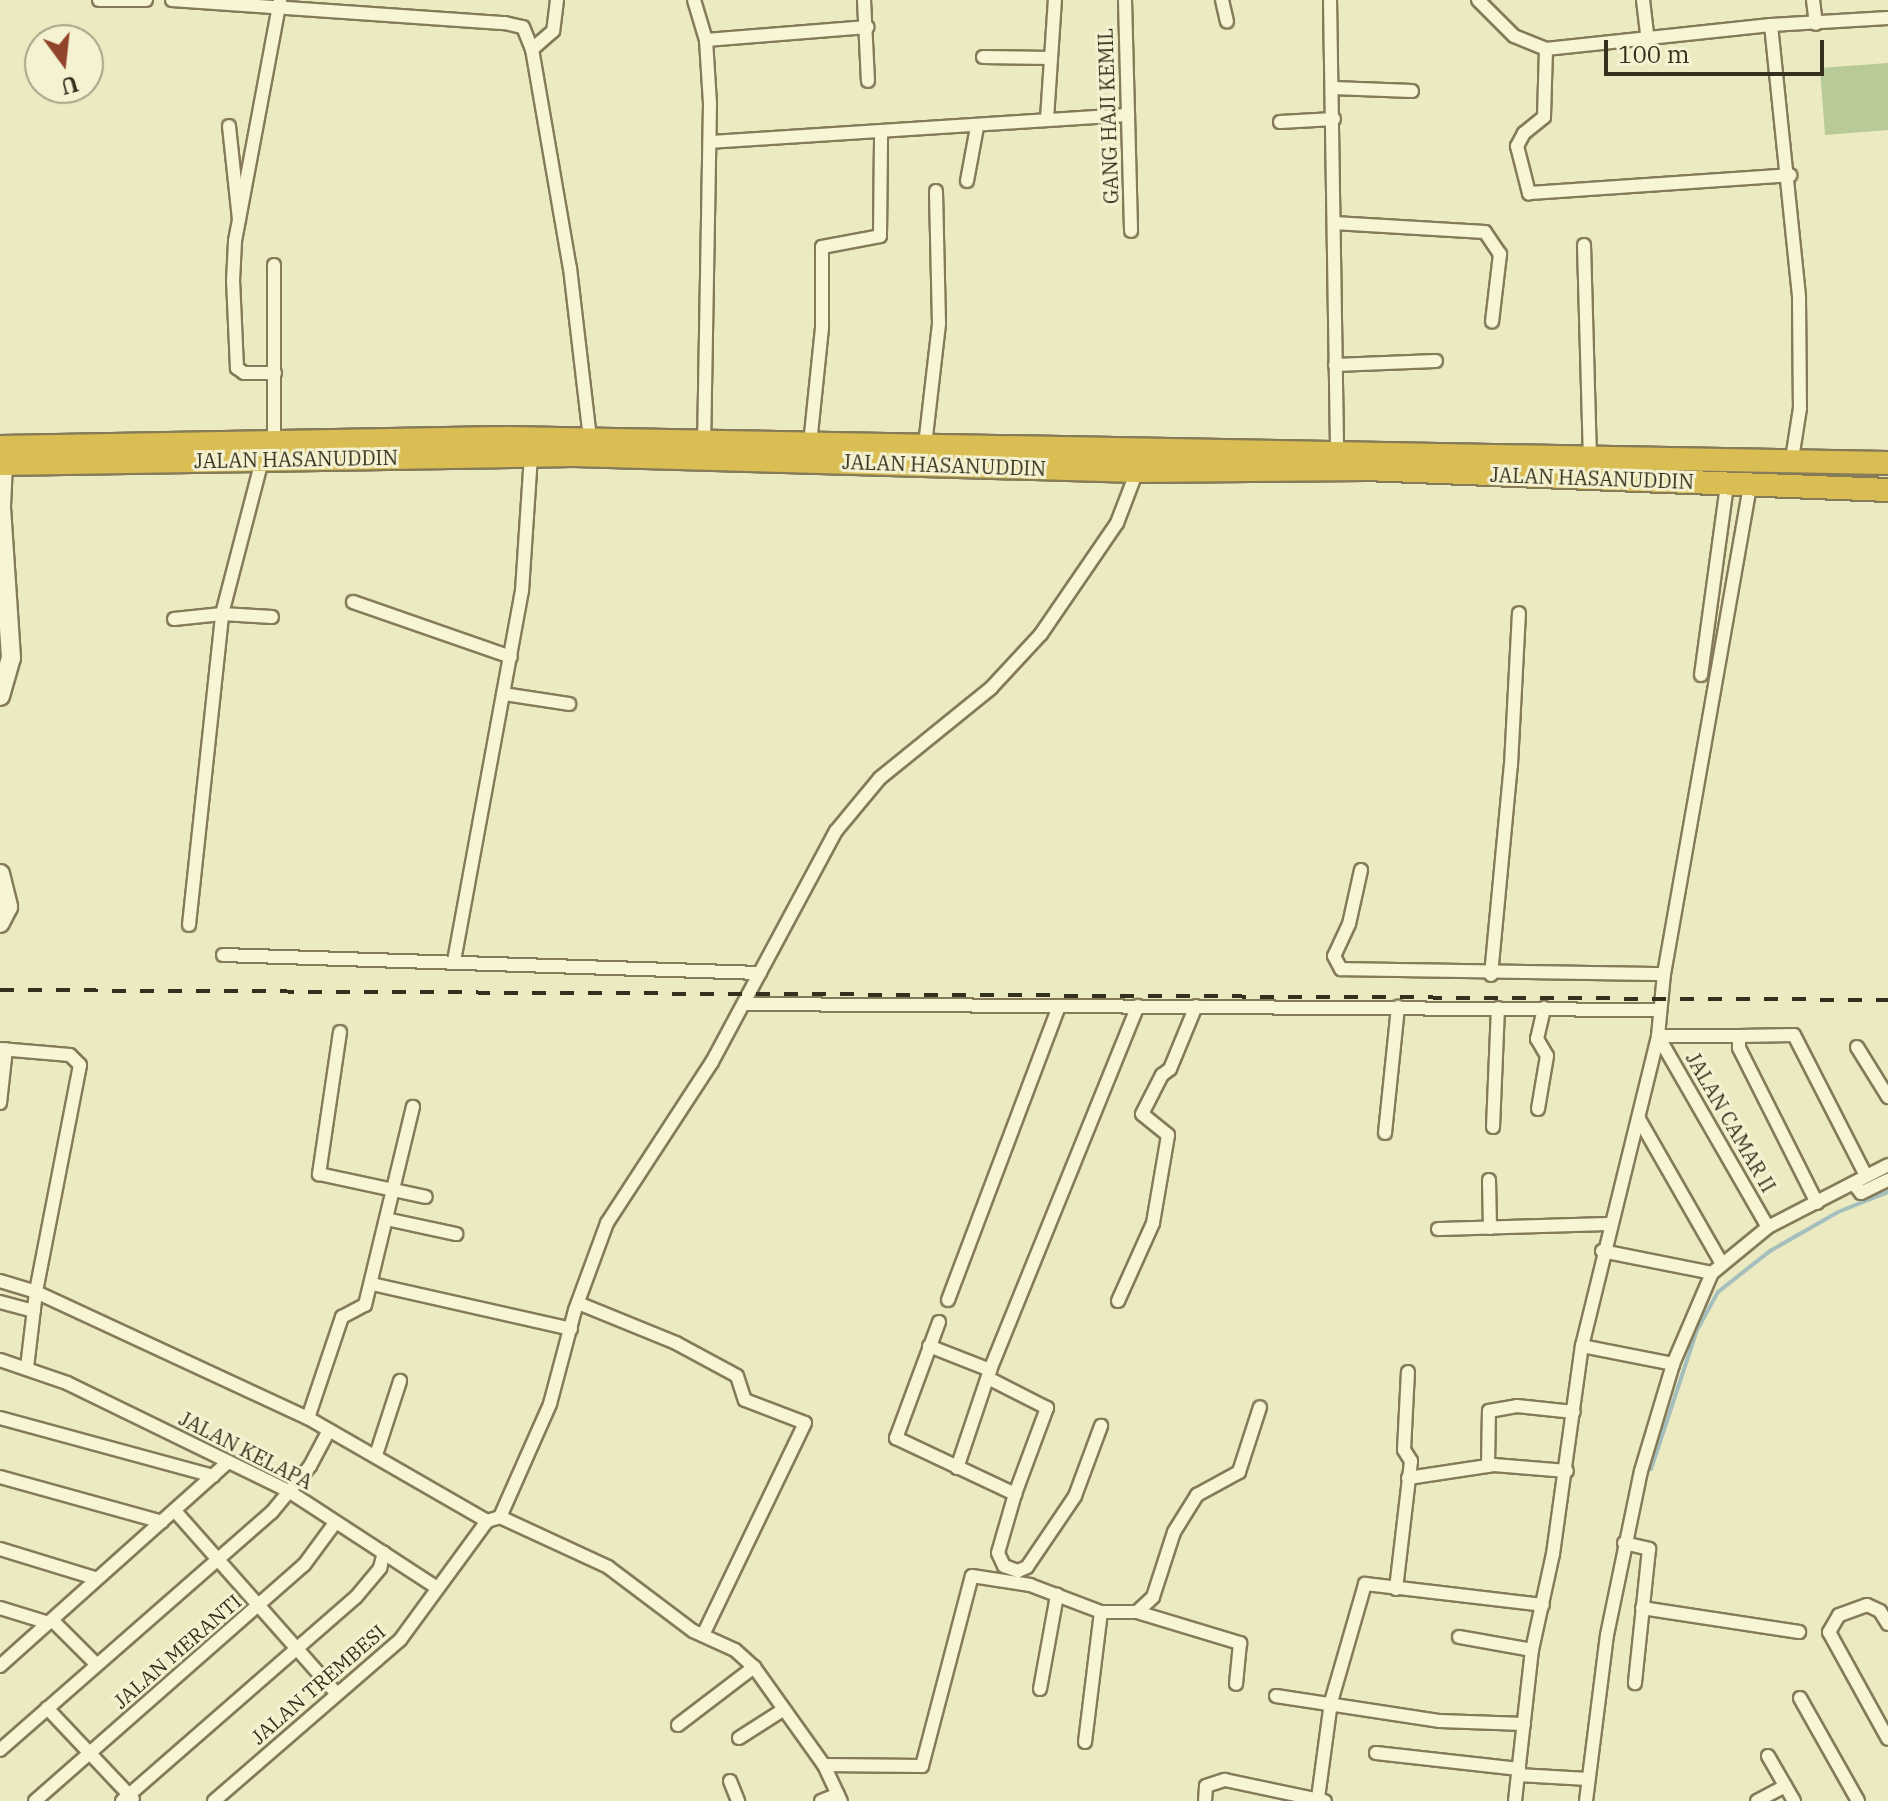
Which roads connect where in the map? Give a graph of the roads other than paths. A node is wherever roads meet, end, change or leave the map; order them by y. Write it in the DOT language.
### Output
graph roads {
  1 [pos="99,0"];
  2 [pos="146,0"];
  3 [pos="172,0"];
  4 [pos="557,0"];
  5 [pos="694,0"];
  6 [pos="864,0"];
  7 [pos="1055,0"];
  8 [pos="1125,0"];
  9 [pos="1222,0"];
  10 [pos="1330,0"];
  11 [pos="1478,0"];
  12 [pos="1643,0"];
  13 [pos="1813,0"];
  14 [pos="279,4"];
  15 [pos="1888,18"];
  16 [pos="1227,21"];
  17 [pos="1816,24"];
  18 [pos="1771,25"];
  19 [pos="867,27"];
  20 [pos="706,40"];
  21 [pos="1648,42"];
  22 [pos="532,49"];
  23 [pos="1546,49"];
  24 [pos="983,57"];
  25 [pos="1051,58"];
  26 [pos="868,81"];
  27 [pos="1333,88"];
  28 [pos="1412,91"];
  29 [pos="1128,115"];
  30 [pos="1047,119"];
  31 [pos="1334,119"];
  32 [pos="1280,122"];
  33 [pos="229,126"];
  34 [pos="977,127"];
  35 [pos="881,134"];
  36 [pos="710,142"];
  37 [pos="1790,175"];
  38 [pos="967,181"];
  39 [pos="936,191"];
  40 [pos="239,219"];
  41 [pos="1334,223"];
  42 [pos="1131,231"];
  43 [pos="1584,245"];
  44 [pos="274,265"];
  45 [pos="1492,322"];
  46 [pos="1436,361"];
  47 [pos="1335,365"];
  48 [pos="275,373"];
  49 [pos="590,439"];
  50 [pos="704,440"];
  51 [pos="810,444"];
  52 [pos="925,445"];
  53 [pos="268,450"];
  54 [pos="1337,451"];
  55 [pos="4,456"];
  56 [pos="531,456"];
  57 [pos="1590,457"];
  58 [pos="1792,459"];
  59 [pos="1888,463"];
  60 [pos="1137,471"];
  61 [pos="1727,484"];
  62 [pos="1750,485"];
  63 [pos="1888,490"];
  64 [pos="353,602"];
  65 [pos="1519,613"];
  66 [pos="222,614"];
  67 [pos="272,617"];
  68 [pos="174,619"];
  69 [pos="511,657"];
  70 [pos="1701,675"];
  71 [pos="504,694"];
  72 [pos="0,696"];
  73 [pos="569,704"];
  74 [pos="1361,870"];
  75 [pos="0,874"];
  76 [pos="0,923"];
  77 [pos="189,925"];
  78 [pos="223,955"];
  79 [pos="454,961"];
  80 [pos="760,973"];
  81 [pos="1664,974"];
  82 [pos="1491,975"];
  83 [pos="745,1004"];
  84 [pos="1059,1006"];
  85 [pos="1138,1006"];
  86 [pos="1196,1006"];
  87 [pos="1398,1007"];
  88 [pos="1498,1008"];
  89 [pos="1544,1008"];
  90 [pos="1660,1010"];
  91 [pos="340,1032"];
  92 [pos="1658,1036"];
  93 [pos="1739,1036"];
  94 [pos="1857,1047"];
  95 [pos="3,1049"];
  96 [pos="1888,1097"];
  97 [pos="0,1103"];
  98 [pos="413,1107"];
  99 [pos="1538,1109"];
  100 [pos="1639,1119"];
  101 [pos="1493,1127"];
  102 [pos="1385,1133"];
  103 [pos="1888,1165"];
  104 [pos="1865,1174"];
  105 [pos="1489,1180"];
  106 [pos="1888,1180"];
  107 [pos="1854,1184"];
  108 [pos="392,1186"];
  109 [pos="426,1197"];
  110 [pos="1817,1203"];
  111 [pos="386,1219"];
  112 [pos="1610,1224"];
  113 [pos="1768,1227"];
  114 [pos="1490,1228"];
  115 [pos="1438,1229"];
  116 [pos="456,1234"];
  117 [pos="1602,1251"];
  118 [pos="1721,1262"];
  119 [pos="1712,1273"];
  120 [pos="0,1281"];
  121 [pos="372,1284"];
  122 [pos="36,1292"];
  123 [pos="948,1300"];
  124 [pos="1118,1301"];
  125 [pos="0,1302"];
  126 [pos="578,1303"];
  127 [pos="34,1311"];
  128 [pos="939,1322"];
  129 [pos="571,1329"];
  130 [pos="929,1346"];
  131 [pos="1582,1346"];
  132 [pos="0,1360"];
  133 [pos="1673,1364"];
  134 [pos="27,1367"];
  135 [pos="1408,1372"];
  136 [pos="989,1374"];
  137 [pos="400,1381"];
  138 [pos="1260,1407"];
  139 [pos="1574,1412"];
  140 [pos="0,1418"];
  141 [pos="308,1418"];
  142 [pos="1101,1426"];
  143 [pos="329,1431"];
  144 [pos="376,1455"];
  145 [pos="226,1464"];
  146 [pos="1488,1466"];
  147 [pos="957,1468"];
  148 [pos="1567,1471"];
  149 [pos="213,1476"];
  150 [pos="0,1477"];
  151 [pos="1408,1478"];
  152 [pos="290,1492"];
  153 [pos="1015,1494"];
  154 [pos="175,1511"];
  155 [pos="493,1519"];
  156 [pos="162,1522"];
  157 [pos="335,1523"];
  158 [pos="1624,1543"];
  159 [pos="0,1549"];
  160 [pos="384,1552"];
  161 [pos="216,1557"];
  162 [pos="95,1578"];
  163 [pos="436,1587"];
  164 [pos="1396,1589"];
  165 [pos="1057,1595"];
  166 [pos="1543,1605"];
  167 [pos="259,1606"];
  168 [pos="0,1608"];
  169 [pos="1642,1608"];
  170 [pos="1101,1612"];
  171 [pos="1137,1612"];
  172 [pos="51,1621"];
  173 [pos="1888,1624"];
  174 [pos="1799,1632"];
  175 [pos="703,1635"];
  176 [pos="1459,1637"];
  177 [pos="296,1648"];
  178 [pos="1532,1650"];
  179 [pos="96,1664"];
  180 [pos="0,1666"];
  181 [pos="754,1667"];
  182 [pos="1635,1683"];
  183 [pos="1236,1684"];
  184 [pos="1040,1689"];
  185 [pos="337,1694"];
  186 [pos="1276,1696"];
  187 [pos="1800,1698"];
  188 [pos="1331,1702"];
  189 [pos="47,1708"];
  190 [pos="783,1710"];
  191 [pos="1524,1724"];
  192 [pos="678,1725"];
  193 [pos="739,1738"];
  194 [pos="1888,1739"];
  195 [pos="1085,1742"];
  196 [pos="0,1750"];
  197 [pos="90,1753"];
  198 [pos="1376,1753"];
  199 [pos="1768,1756"];
  200 [pos="824,1765"];
  201 [pos="1519,1772"];
  202 [pos="1588,1779"];
  203 [pos="730,1781"];
  204 [pos="1785,1786"];
  205 [pos="840,1798"];
  206 [pos="129,1799"];
  207 [pos="1322,1799"];
  208 [pos="35,1801"];
  209 [pos="214,1801"];
  210 [pos="738,1801"];
  211 [pos="821,1801"];
  212 [pos="1205,1801"];
  213 [pos="1515,1801"];
  214 [pos="1586,1801"];
  215 [pos="1757,1801"];
  216 [pos="1794,1801"];
  217 [pos="1858,1801"];
  1 -- 2 [label="street"];
  3 -- 14 [label="street"];
  4 -- 22 [label="street"];
  5 -- 20 [label="street"];
  6 -- 19 [label="street"];
  7 -- 25 [label="street"];
  8 -- 29 [label="street, GANG HAJI KEMIL"];
  9 -- 16 [label="street"];
  10 -- 27 [label="street"];
  11 -- 23 [label="street"];
  12 -- 21 [label="street"];
  13 -- 17 [label="street"];
  14 -- 22 [label="street"];
  14 -- 40 [label="street"];
  15 -- 17 [label="street"];
  17 -- 18 [label="street"];
  18 -- 21 [label="street"];
  18 -- 37 [label="street"];
  19 -- 20 [label="street"];
  19 -- 26 [label="street"];
  20 -- 36 [label="street"];
  21 -- 23 [label="street"];
  22 -- 49 [label="street"];
  23 -- 37 [label="street"];
  24 -- 25 [label="street"];
  25 -- 30 [label="street"];
  27 -- 28 [label="street"];
  27 -- 31 [label="street"];
  29 -- 30 [label="street"];
  29 -- 42 [label="street, GANG HAJI KEMIL"];
  30 -- 34 [label="street"];
  31 -- 32 [label="street"];
  31 -- 41 [label="street"];
  33 -- 40 [label="street"];
  34 -- 35 [label="street"];
  34 -- 38 [label="street"];
  35 -- 36 [label="street"];
  35 -- 51 [label="street"];
  36 -- 50 [label="street"];
  37 -- 58 [label="street"];
  39 -- 52 [label="street"];
  40 -- 48 [label="street"];
  41 -- 45 [label="street"];
  41 -- 47 [label="street"];
  43 -- 57 [label="street"];
  44 -- 48 [label="street"];
  46 -- 47 [label="street"];
  47 -- 54 [label="street"];
  48 -- 53 [label="street"];
  49 -- 50 [label="highway, JALAN HASANUDDIN"];
  49 -- 53 [label="highway, JALAN HASANUDDIN"];
  50 -- 51 [label="highway, JALAN HASANUDDIN"];
  51 -- 52 [label="highway, JALAN HASANUDDIN"];
  52 -- 54 [label="highway, JALAN HASANUDDIN"];
  53 -- 55 [label="highway, JALAN HASANUDDIN"];
  53 -- 56 [label="highway, JALAN HASANUDDIN"];
  53 -- 66 [label="street"];
  54 -- 57 [label="highway, JALAN HASANUDDIN"];
  55 -- 72 [label="street"];
  56 -- 60 [label="highway, JALAN HASANUDDIN"];
  56 -- 69 [label="street"];
  57 -- 58 [label="highway, JALAN HASANUDDIN"];
  58 -- 59 [label="highway, JALAN HASANUDDIN"];
  60 -- 61 [label="highway, JALAN HASANUDDIN"];
  60 -- 80 [label="street, JALAN TREMBESI"];
  61 -- 62 [label="highway, JALAN HASANUDDIN"];
  61 -- 70 [label="street"];
  62 -- 63 [label="highway, JALAN HASANUDDIN"];
  62 -- 81 [label="street"];
  64 -- 69 [label="street"];
  65 -- 82 [label="street"];
  66 -- 67 [label="street"];
  66 -- 68 [label="street"];
  66 -- 77 [label="street"];
  69 -- 71 [label="street"];
  71 -- 73 [label="street"];
  71 -- 79 [label="street"];
  74 -- 82 [label="street"];
  75 -- 76 [label="street"];
  78 -- 79 [label="street"];
  79 -- 80 [label="street"];
  80 -- 83 [label="street, JALAN TREMBESI"];
  81 -- 82 [label="street"];
  81 -- 90 [label="street"];
  83 -- 84 [label="street"];
  83 -- 126 [label="street, JALAN TREMBESI"];
  84 -- 85 [label="street"];
  84 -- 123 [label="street"];
  85 -- 86 [label="street"];
  85 -- 136 [label="street"];
  86 -- 87 [label="street"];
  86 -- 124 [label="street"];
  87 -- 88 [label="street"];
  87 -- 102 [label="street"];
  88 -- 89 [label="street"];
  88 -- 101 [label="street"];
  89 -- 90 [label="street"];
  89 -- 99 [label="street"];
  90 -- 92 [label="street"];
  91 -- 108 [label="street"];
  92 -- 93 [label="street"];
  92 -- 100 [label="street"];
  92 -- 113 [label="street, JALAN CAMAR II"];
  93 -- 104 [label="street"];
  93 -- 110 [label="street"];
  94 -- 96 [label="street"];
  95 -- 97 [label="street"];
  95 -- 122 [label="street"];
  98 -- 108 [label="street"];
  100 -- 112 [label="street"];
  100 -- 118 [label="street"];
  103 -- 104 [label="street"];
  104 -- 107 [label="street"];
  105 -- 114 [label="street"];
  106 -- 107 [label="street"];
  107 -- 110 [label="street"];
  108 -- 109 [label="street"];
  108 -- 111 [label="street"];
  110 -- 113 [label="street"];
  111 -- 116 [label="street"];
  111 -- 121 [label="street"];
  112 -- 114 [label="street"];
  112 -- 117 [label="street"];
  113 -- 118 [label="street"];
  114 -- 115 [label="street"];
  117 -- 119 [label="street"];
  117 -- 131 [label="street"];
  118 -- 119 [label="street"];
  119 -- 133 [label="street"];
  120 -- 122 [label="street"];
  121 -- 129 [label="street"];
  121 -- 141 [label="street"];
  122 -- 127 [label="street"];
  122 -- 141 [label="street"];
  125 -- 127 [label="street"];
  126 -- 129 [label="street, JALAN TREMBESI"];
  126 -- 175 [label="street"];
  127 -- 134 [label="street"];
  128 -- 130 [label="street"];
  129 -- 155 [label="street, JALAN TREMBESI"];
  130 -- 136 [label="street"];
  130 -- 147 [label="street"];
  131 -- 133 [label="street"];
  131 -- 139 [label="street"];
  132 -- 134 [label="street, JALAN KELAPA"];
  133 -- 158 [label="street"];
  134 -- 145 [label="street, JALAN KELAPA"];
  135 -- 151 [label="street"];
  136 -- 147 [label="street"];
  136 -- 153 [label="street"];
  137 -- 144 [label="street"];
  138 -- 171 [label="street"];
  139 -- 146 [label="street"];
  139 -- 148 [label="street"];
  140 -- 149 [label="street"];
  141 -- 143 [label="street"];
  142 -- 153 [label="street"];
  143 -- 144 [label="street"];
  143 -- 152 [label="street"];
  144 -- 155 [label="street"];
  145 -- 149 [label="street"];
  145 -- 152 [label="street, JALAN KELAPA"];
  146 -- 148 [label="street"];
  146 -- 151 [label="street"];
  147 -- 153 [label="street"];
  148 -- 166 [label="street"];
  149 -- 154 [label="street"];
  150 -- 156 [label="street"];
  151 -- 164 [label="street"];
  152 -- 157 [label="street, JALAN KELAPA"];
  152 -- 161 [label="street"];
  154 -- 156 [label="street"];
  154 -- 161 [label="street"];
  155 -- 163 [label="street, JALAN TREMBESI"];
  155 -- 175 [label="street"];
  156 -- 162 [label="street"];
  157 -- 160 [label="street, JALAN KELAPA"];
  157 -- 167 [label="street, JALAN MERANTI"];
  158 -- 169 [label="street"];
  158 -- 202 [label="street"];
  159 -- 162 [label="street"];
  160 -- 163 [label="street, JALAN KELAPA"];
  160 -- 177 [label="street"];
  161 -- 167 [label="street"];
  161 -- 179 [label="street"];
  162 -- 172 [label="street"];
  163 -- 185 [label="street, JALAN TREMBESI"];
  164 -- 166 [label="street"];
  164 -- 188 [label="street"];
  165 -- 170 [label="street"];
  165 -- 184 [label="street"];
  165 -- 200 [label="street"];
  166 -- 178 [label="street"];
  167 -- 177 [label="street"];
  167 -- 197 [label="street, JALAN MERANTI"];
  168 -- 172 [label="street"];
  169 -- 174 [label="street"];
  169 -- 182 [label="street"];
  170 -- 171 [label="street"];
  170 -- 195 [label="street"];
  171 -- 183 [label="street"];
  172 -- 179 [label="street"];
  172 -- 180 [label="street"];
  173 -- 194 [label="street"];
  175 -- 181 [label="street"];
  176 -- 178 [label="street"];
  177 -- 185 [label="street"];
  177 -- 206 [label="street"];
  178 -- 191 [label="street"];
  179 -- 189 [label="street"];
  181 -- 190 [label="street"];
  181 -- 192 [label="street"];
  185 -- 209 [label="street, JALAN TREMBESI"];
  186 -- 188 [label="street"];
  187 -- 217 [label="street"];
  188 -- 191 [label="street"];
  188 -- 207 [label="street"];
  189 -- 196 [label="street"];
  189 -- 197 [label="street"];
  190 -- 193 [label="street"];
  190 -- 200 [label="street"];
  191 -- 201 [label="street"];
  197 -- 206 [label="street"];
  197 -- 208 [label="street, JALAN MERANTI"];
  198 -- 201 [label="street"];
  199 -- 204 [label="street"];
  200 -- 205 [label="street"];
  201 -- 202 [label="street"];
  201 -- 213 [label="street"];
  202 -- 214 [label="street"];
  203 -- 210 [label="street"];
  204 -- 215 [label="street"];
  204 -- 216 [label="street"];
  205 -- 211 [label="street"];
  207 -- 212 [label="street"];
}
